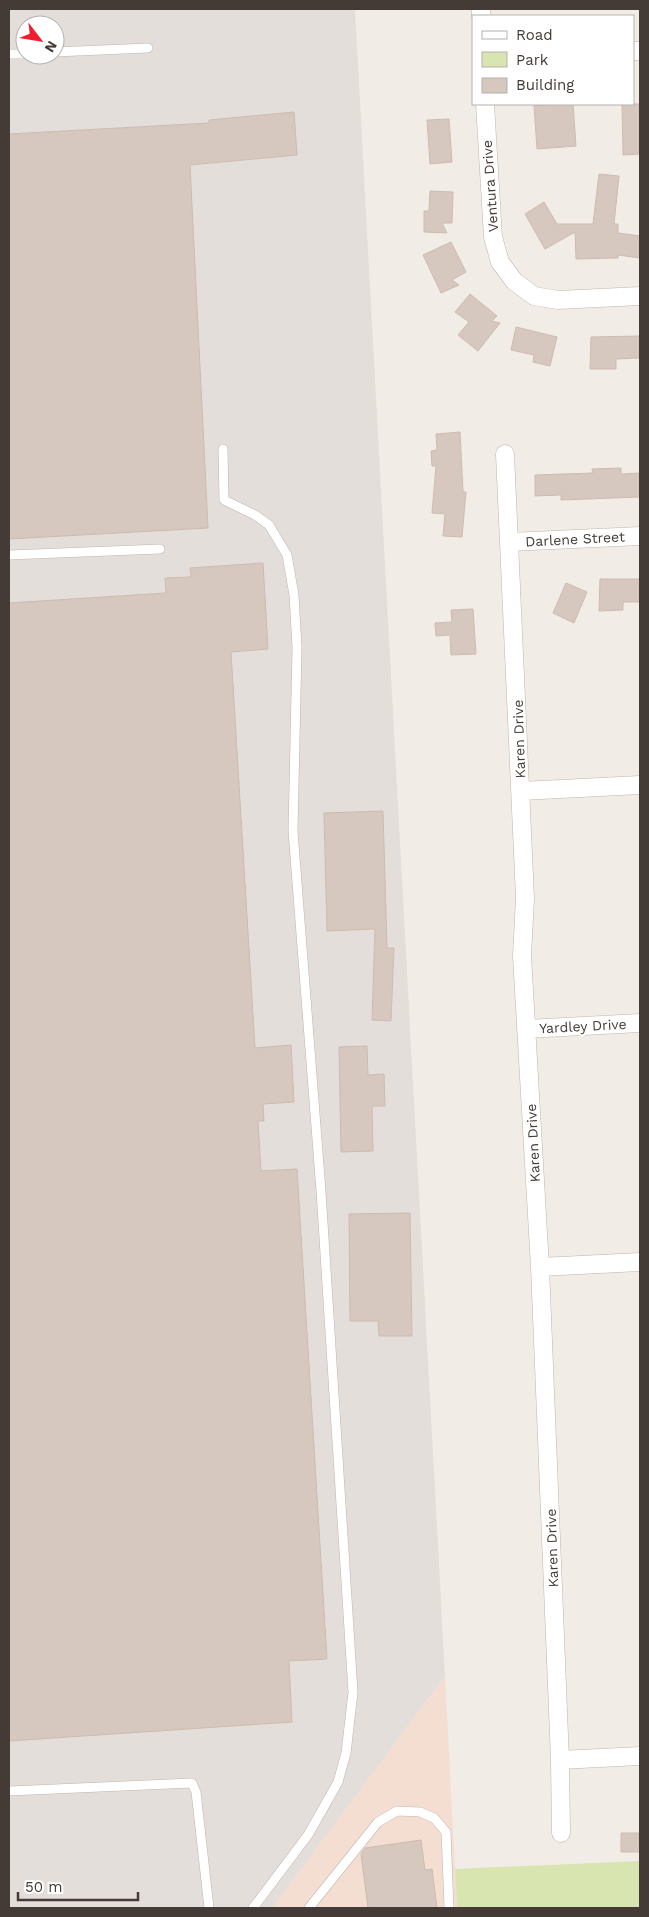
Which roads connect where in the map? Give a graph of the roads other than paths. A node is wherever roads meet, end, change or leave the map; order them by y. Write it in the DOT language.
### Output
graph roads {
  1 [pos="148,48"];
  2 [pos="65,52"];
  3 [pos="485,105"];
  4 [pos="640,296"];
  5 [pos="223,449"];
  6 [pos="505,454"];
  7 [pos="640,536"];
  8 [pos="510,542"];
  9 [pos="160,549"];
  10 [pos="9,555"];
  11 [pos="640,784"];
  12 [pos="521,791"];
  13 [pos="640,1023"];
  14 [pos="526,1029"];
  15 [pos="640,1262"];
  16 [pos="540,1267"];
  17 [pos="640,1756"];
  18 [pos="560,1760"];
  19 [pos="9,1791"];
  20 [pos="561,1833"];
  21 [pos="209,1908"];
  22 [pos="253,1908"];
  23 [pos="309,1908"];
  24 [pos="449,1908"];
  1 -- 2 [label="lane"];
  3 -- 4 [label="street, Ventura Drive"];
  5 -- 22 [label="lane"];
  6 -- 8 [label="street, Karen Drive"];
  7 -- 8 [label="street, Darlene Street"];
  8 -- 12 [label="street, Karen Drive"];
  9 -- 10 [label="lane"];
  11 -- 12 [label="street"];
  12 -- 14 [label="street, Karen Drive"];
  13 -- 14 [label="street, Yardley Drive"];
  14 -- 16 [label="street, Karen Drive"];
  15 -- 16 [label="street"];
  16 -- 18 [label="street, Karen Drive"];
  17 -- 18 [label="street"];
  18 -- 20 [label="street, Karen Drive"];
  19 -- 21 [label="lane"];
  23 -- 24 [label="lane"];
}
